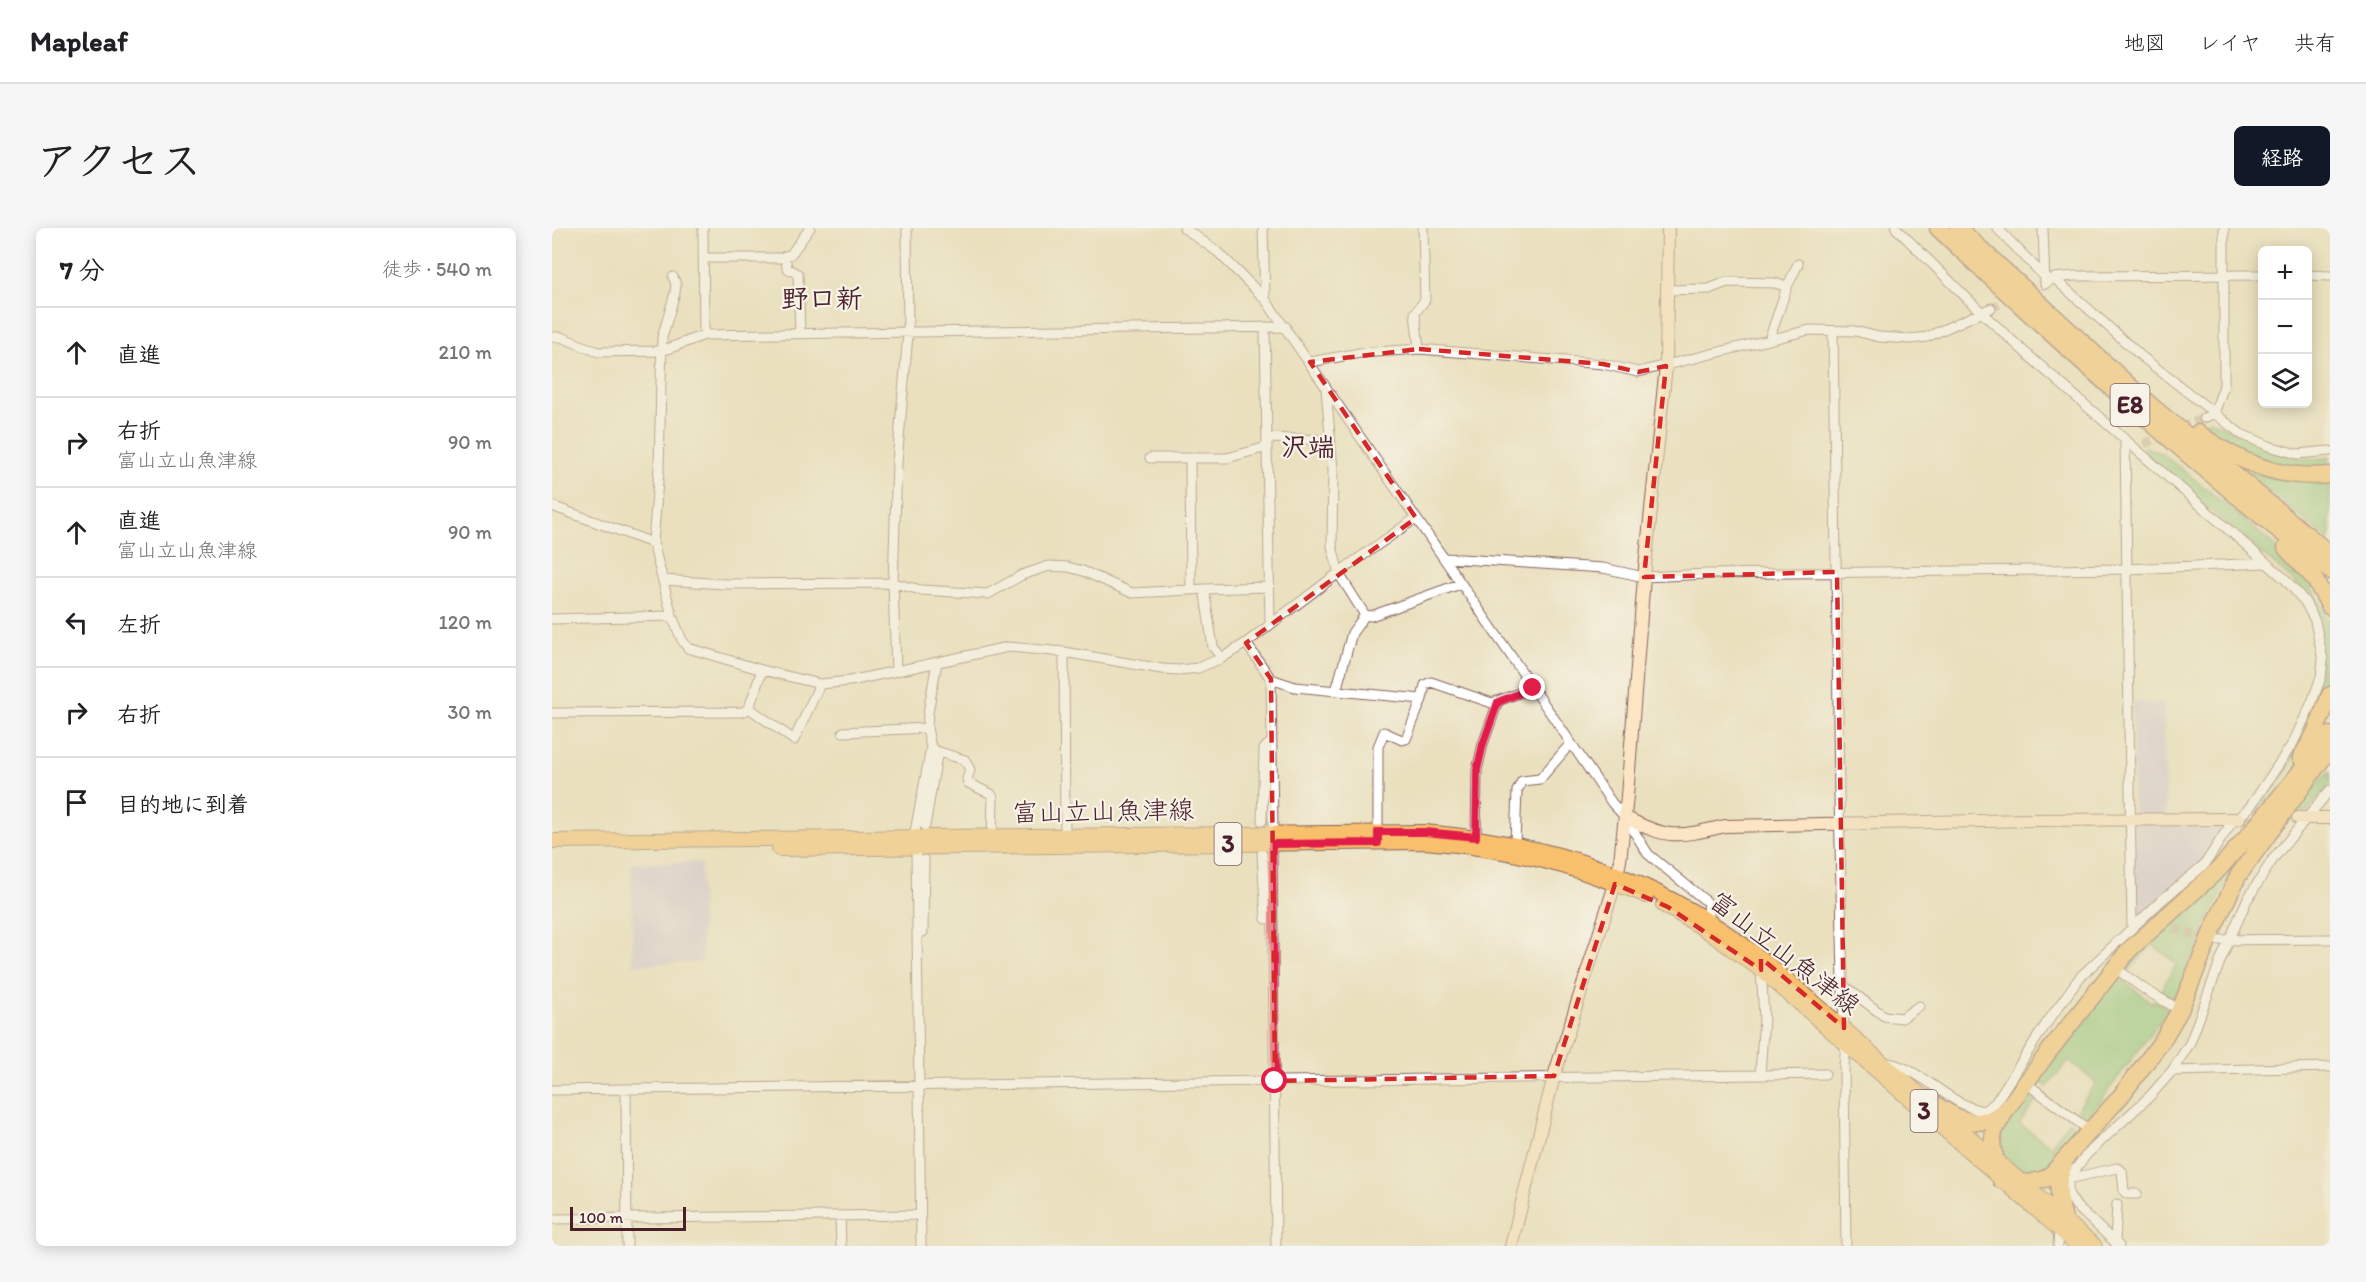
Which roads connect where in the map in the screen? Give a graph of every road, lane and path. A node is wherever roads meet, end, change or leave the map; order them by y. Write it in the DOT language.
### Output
graph roads {
  1 [pos="703,228"];
  2 [pos="810,228"];
  3 [pos="906,228"];
  4 [pos="1184,228"];
  5 [pos="1263,228"];
  6 [pos="1423,228"];
  7 [pos="1668,228"];
  8 [pos="1896,228"];
  9 [pos="1938,228"];
  10 [pos="1958,228"];
  11 [pos="1997,228"];
  12 [pos="2043,228"];
  13 [pos="2224,228"];
  14 [pos="785,256"];
  15 [pos="704,258"];
  16 [pos="1798,264"];
  17 [pos="2224,274"];
  18 [pos="2043,275"];
  19 [pos="2258,275"];
  20 [pos="2312,275"];
  21 [pos="2330,276"];
  22 [pos="673,277"];
  23 [pos="2054,278"];
  24 [pos="1787,287"];
  25 [pos="1667,290"];
  26 [pos="1265,299"];
  27 [pos="1990,308"];
  28 [pos="1981,312"];
  29 [pos="1286,327"];
  30 [pos="2063,327"];
  31 [pos="1265,328"];
  32 [pos="1833,331"];
  33 [pos="800,334"];
  34 [pos="908,334"];
  35 [pos="704,335"];
  36 [pos="552,337"];
  37 [pos="1769,340"];
  38 [pos="1419,349"];
  39 [pos="662,351"];
  40 [pos="1310,362"];
  41 [pos="1666,366"];
  42 [pos="1326,388"];
  43 [pos="2134,408"];
  44 [pos="2214,412"];
  45 [pos="2204,418"];
  46 [pos="1329,440"];
  47 [pos="2125,440"];
  48 [pos="1267,442"];
  49 [pos="2144,444"];
  50 [pos="2134,449"];
  51 [pos="2330,451"];
  52 [pos="1150,458"];
  53 [pos="1190,458"];
  54 [pos="2330,475"];
  55 [pos="552,506"];
  56 [pos="1416,518"];
  57 [pos="653,543"];
  58 [pos="2330,554"];
  59 [pos="1445,558"];
  60 [pos="2266,563"];
  61 [pos="2126,569"];
  62 [pos="2330,571"];
  63 [pos="1837,572"];
  64 [pos="1339,574"];
  65 [pos="1644,577"];
  66 [pos="664,580"];
  67 [pos="892,583"];
  68 [pos="1460,584"];
  69 [pos="1269,587"];
  70 [pos="1204,589"];
  71 [pos="1191,590"];
  72 [pos="2330,607"];
  73 [pos="1365,615"];
  74 [pos="672,616"];
  75 [pos="552,619"];
  76 [pos="1269,624"];
  77 [pos="1246,643"];
  78 [pos="1064,652"];
  79 [pos="1222,658"];
  80 [pos="937,662"];
  81 [pos="762,670"];
  82 [pos="896,670"];
  83 [pos="1271,679"];
  84 [pos="820,684"];
  85 [pos="1533,688"];
  86 [pos="1336,691"];
  87 [pos="2330,694"];
  88 [pos="1422,699"];
  89 [pos="1498,702"];
  90 [pos="749,708"];
  91 [pos="552,713"];
  92 [pos="927,728"];
  93 [pos="843,732"];
  94 [pos="2330,735"];
  95 [pos="1271,742"];
  96 [pos="1570,744"];
  97 [pos="2330,748"];
  98 [pos="934,749"];
  99 [pos="2330,764"];
  100 [pos="2330,790"];
  101 [pos="1625,817"];
  102 [pos="2271,818"];
  103 [pos="2303,818"];
  104 [pos="2330,818"];
  105 [pos="2130,819"];
  106 [pos="2239,819"];
  107 [pos="1262,821"];
  108 [pos="1840,824"];
  109 [pos="925,826"];
  110 [pos="1065,835"];
  111 [pos="992,837"];
  112 [pos="1378,837"];
  113 [pos="1476,837"];
  114 [pos="1272,838"];
  115 [pos="552,841"];
  116 [pos="1515,843"];
  117 [pos="552,848"];
  118 [pos="918,849"];
  119 [pos="1262,854"];
  120 [pos="1616,878"];
  121 [pos="1710,921"];
  122 [pos="2132,928"];
  123 [pos="1272,935"];
  124 [pos="2230,939"];
  125 [pos="2330,939"];
  126 [pos="2216,940"];
  127 [pos="917,947"];
  128 [pos="1761,964"];
  129 [pos="2114,967"];
  130 [pos="1844,986"];
  131 [pos="1919,1006"];
  132 [pos="2180,1010"];
  133 [pos="1844,1028"];
  134 [pos="1846,1044"];
  135 [pos="1882,1062"];
  136 [pos="2330,1067"];
  137 [pos="2172,1071"];
  138 [pos="1825,1074"];
  139 [pos="1760,1075"];
  140 [pos="1554,1076"];
  141 [pos="1275,1081"];
  142 [pos="2026,1083"];
  143 [pos="918,1085"];
  144 [pos="627,1089"];
  145 [pos="552,1090"];
  146 [pos="1927,1099"];
  147 [pos="2006,1110"];
  148 [pos="2089,1130"];
  149 [pos="1996,1159"];
  150 [pos="2065,1161"];
  151 [pos="2068,1179"];
  152 [pos="2001,1180"];
  153 [pos="2022,1182"];
  154 [pos="2137,1194"];
  155 [pos="2117,1204"];
  156 [pos="920,1215"];
  157 [pos="840,1216"];
  158 [pos="626,1218"];
  159 [pos="552,1219"];
  160 [pos="2061,1224"];
  161 [pos="2117,1244"];
  162 [pos="627,1246"];
  163 [pos="841,1246"];
  164 [pos="921,1246"];
  165 [pos="1276,1246"];
  166 [pos="1511,1246"];
  167 [pos="1846,1246"];
  168 [pos="2058,1246"];
  169 [pos="2078,1246"];
  170 [pos="2095,1246"];
  1 -- 15 [label="street"];
  2 -- 14 [label="street"];
  3 -- 34 [label="street"];
  4 -- 26 [label="street"];
  5 -- 26 [label="street"];
  6 -- 38 [label="street"];
  7 -- 25 [label="street"];
  8 -- 28 [label="street"];
  9 -- 43 [label="highway, E8"];
  10 -- 30 [label="highway, E8"];
  11 -- 18 [label="street"];
  12 -- 18 [label="street"];
  13 -- 17 [label="street"];
  14 -- 15 [label="street"];
  14 -- 33 [label="street"];
  15 -- 35 [label="street"];
  16 -- 24 [label="street"];
  17 -- 19 [label="street"];
  17 -- 23 [label="street"];
  17 -- 44 [label="street"];
  18 -- 23 [label="street"];
  20 -- 21 [label="street"];
  22 -- 39 [label="street"];
  23 -- 44 [label="street"];
  24 -- 25 [label="street"];
  24 -- 37 [label="street"];
  25 -- 41 [label="street"];
  26 -- 29 [label="street"];
  27 -- 28 [label="street"];
  28 -- 32 [label="street"];
  28 -- 47 [label="street"];
  29 -- 31 [label="street"];
  29 -- 40 [label="street"];
  30 -- 54 [label="highway"];
  30 -- 58 [label="highway, E8"];
  31 -- 34 [label="street"];
  31 -- 48 [label="street"];
  32 -- 37 [label="street"];
  32 -- 63 [label="street"];
  33 -- 34 [label="street"];
  33 -- 35 [label="street"];
  34 -- 67 [label="street"];
  35 -- 39 [label="street"];
  36 -- 39 [label="street"];
  37 -- 41 [label="street"];
  38 -- 40 [label="street"];
  38 -- 41 [label="street"];
  39 -- 57 [label="street"];
  40 -- 42 [label="street"];
  41 -- 65 [label="street"];
  42 -- 46 [label="street"];
  42 -- 56 [label="street"];
  43 -- 62 [label="highway, E8"];
  43 -- 72 [label="highway"];
  44 -- 45 [label="street"];
  44 -- 51 [label="street"];
  46 -- 48 [label="street"];
  46 -- 64 [label="street"];
  47 -- 50 [label="street"];
  47 -- 61 [label="street"];
  48 -- 53 [label="street"];
  48 -- 69 [label="street"];
  49 -- 50 [label="street"];
  50 -- 60 [label="street"];
  52 -- 53 [label="street"];
  53 -- 71 [label="street"];
  55 -- 57 [label="street"];
  56 -- 59 [label="street"];
  56 -- 64 [label="street"];
  57 -- 66 [label="street"];
  59 -- 65 [label="street"];
  59 -- 68 [label="street"];
  60 -- 61 [label="street"];
  60 -- 106 [label="street"];
  61 -- 63 [label="street"];
  61 -- 105 [label="street"];
  63 -- 65 [label="street"];
  63 -- 108 [label="street"];
  64 -- 73 [label="street"];
  64 -- 76 [label="street"];
  65 -- 101 [label="street"];
  66 -- 67 [label="street"];
  66 -- 74 [label="street"];
  67 -- 71 [label="street"];
  67 -- 82 [label="street"];
  68 -- 73 [label="street"];
  68 -- 85 [label="street"];
  69 -- 70 [label="street"];
  69 -- 76 [label="street"];
  70 -- 71 [label="street"];
  70 -- 79 [label="street"];
  73 -- 86 [label="street"];
  74 -- 75 [label="street"];
  74 -- 81 [label="street"];
  76 -- 77 [label="street"];
  77 -- 79 [label="street"];
  77 -- 83 [label="street"];
  78 -- 79 [label="street"];
  78 -- 80 [label="street"];
  78 -- 110 [label="street"];
  80 -- 82 [label="street"];
  80 -- 92 [label="street"];
  81 -- 84 [label="street"];
  81 -- 90 [label="street"];
  82 -- 84 [label="street"];
  83 -- 86 [label="street"];
  83 -- 95 [label="street"];
  84 -- 90 [label="street"];
  85 -- 89 [label="street"];
  85 -- 96 [label="street"];
  86 -- 88 [label="street"];
  87 -- 102 [label="highway"];
  88 -- 89 [label="street"];
  88 -- 112 [label="street"];
  89 -- 113 [label="street"];
  90 -- 91 [label="street"];
  92 -- 93 [label="street"];
  92 -- 98 [label="street"];
  94 -- 102 [label="highway"];
  95 -- 107 [label="street"];
  95 -- 114 [label="street"];
  96 -- 101 [label="street"];
  96 -- 116 [label="street"];
  97 -- 102 [label="highway"];
  98 -- 109 [label="street"];
  98 -- 111 [label="street"];
  98 -- 118 [label="street"];
  99 -- 102 [label="highway"];
  100 -- 103 [label="street"];
  101 -- 108 [label="street"];
  101 -- 120 [label="street"];
  101 -- 121 [label="street"];
  102 -- 129 [label="highway"];
  102 -- 132 [label="highway"];
  103 -- 104 [label="street"];
  103 -- 124 [label="street"];
  105 -- 106 [label="street"];
  105 -- 108 [label="street"];
  105 -- 122 [label="street"];
  106 -- 122 [label="street"];
  108 -- 130 [label="street"];
  110 -- 111 [label="main road, 富山立山魚津線 / 3"];
  110 -- 114 [label="main road, 富山立山魚津線 / 3"];
  111 -- 118 [label="main road, 富山立山魚津線 / 3"];
  112 -- 113 [label="main road, 富山立山魚津線 / 3"];
  112 -- 114 [label="main road, 富山立山魚津線 / 3"];
  112 -- 120 [label="main road, 富山立山魚津線 / 3"];
  113 -- 116 [label="main road, 富山立山魚津線 / 3"];
  114 -- 118 [label="main road, 富山立山魚津線 / 3"];
  114 -- 123 [label="street"];
  115 -- 118 [label="main road, 富山立山魚津線 / 3"];
  116 -- 120 [label="main road, 富山立山魚津線 / 3"];
  117 -- 118 [label="main road, 富山立山魚津線 / 3"];
  118 -- 127 [label="street"];
  118 -- 127 [label="street"];
  119 -- 123 [label="street"];
  120 -- 121 [label="main road, 富山立山魚津線 / 3"];
  120 -- 128 [label="main road, 富山立山魚津線 / 3"];
  120 -- 140 [label="street"];
  121 -- 128 [label="main road, 富山立山魚津線 / 3"];
  122 -- 135 [label="street"];
  123 -- 141 [label="street"];
  124 -- 125 [label="street"];
  124 -- 126 [label="street"];
  124 -- 137 [label="street"];
  127 -- 143 [label="street"];
  128 -- 133 [label="main road, 富山立山魚津線 / 3"];
  128 -- 134 [label="main road, 富山立山魚津線 / 3"];
  128 -- 139 [label="street"];
  129 -- 132 [label="street"];
  129 -- 142 [label="highway"];
  130 -- 131 [label="street"];
  130 -- 133 [label="street"];
  132 -- 148 [label="highway"];
  133 -- 135 [label="main road, 富山立山魚津線 / 3"];
  134 -- 152 [label="main road, 富山立山魚津線 / 3"];
  134 -- 167 [label="street"];
  135 -- 146 [label="main road, 富山立山魚津線 / 3"];
  136 -- 137 [label="street"];
  137 -- 151 [label="street"];
  138 -- 139 [label="street"];
  139 -- 140 [label="street"];
  140 -- 141 [label="street"];
  140 -- 166 [label="street"];
  141 -- 143 [label="street"];
  141 -- 165 [label="street"];
  142 -- 147 [label="highway"];
  142 -- 148 [label="street"];
  143 -- 144 [label="street"];
  143 -- 156 [label="street"];
  144 -- 145 [label="street"];
  144 -- 158 [label="street"];
  146 -- 147 [label="highway"];
  146 -- 149 [label="main road, 富山立山魚津線 / 3"];
  147 -- 149 [label="highway"];
  148 -- 150 [label="highway"];
  149 -- 152 [label="highway"];
  149 -- 153 [label="main road, 富山立山魚津線 / 3"];
  150 -- 153 [label="highway"];
  150 -- 160 [label="highway"];
  151 -- 154 [label="street"];
  151 -- 161 [label="street"];
  152 -- 153 [label="highway"];
  152 -- 160 [label="main road, 富山立山魚津線 / 3"];
  153 -- 160 [label="main road, 富山立山魚津線 / 3"];
  155 -- 161 [label="street"];
  156 -- 157 [label="street"];
  156 -- 164 [label="street"];
  157 -- 158 [label="street"];
  157 -- 163 [label="street"];
  158 -- 159 [label="street"];
  158 -- 162 [label="street"];
  160 -- 168 [label="street"];
  160 -- 169 [label="main road, 富山立山魚津線 / 3"];
  160 -- 170 [label="main road, 富山立山魚津線 / 3"];
}
